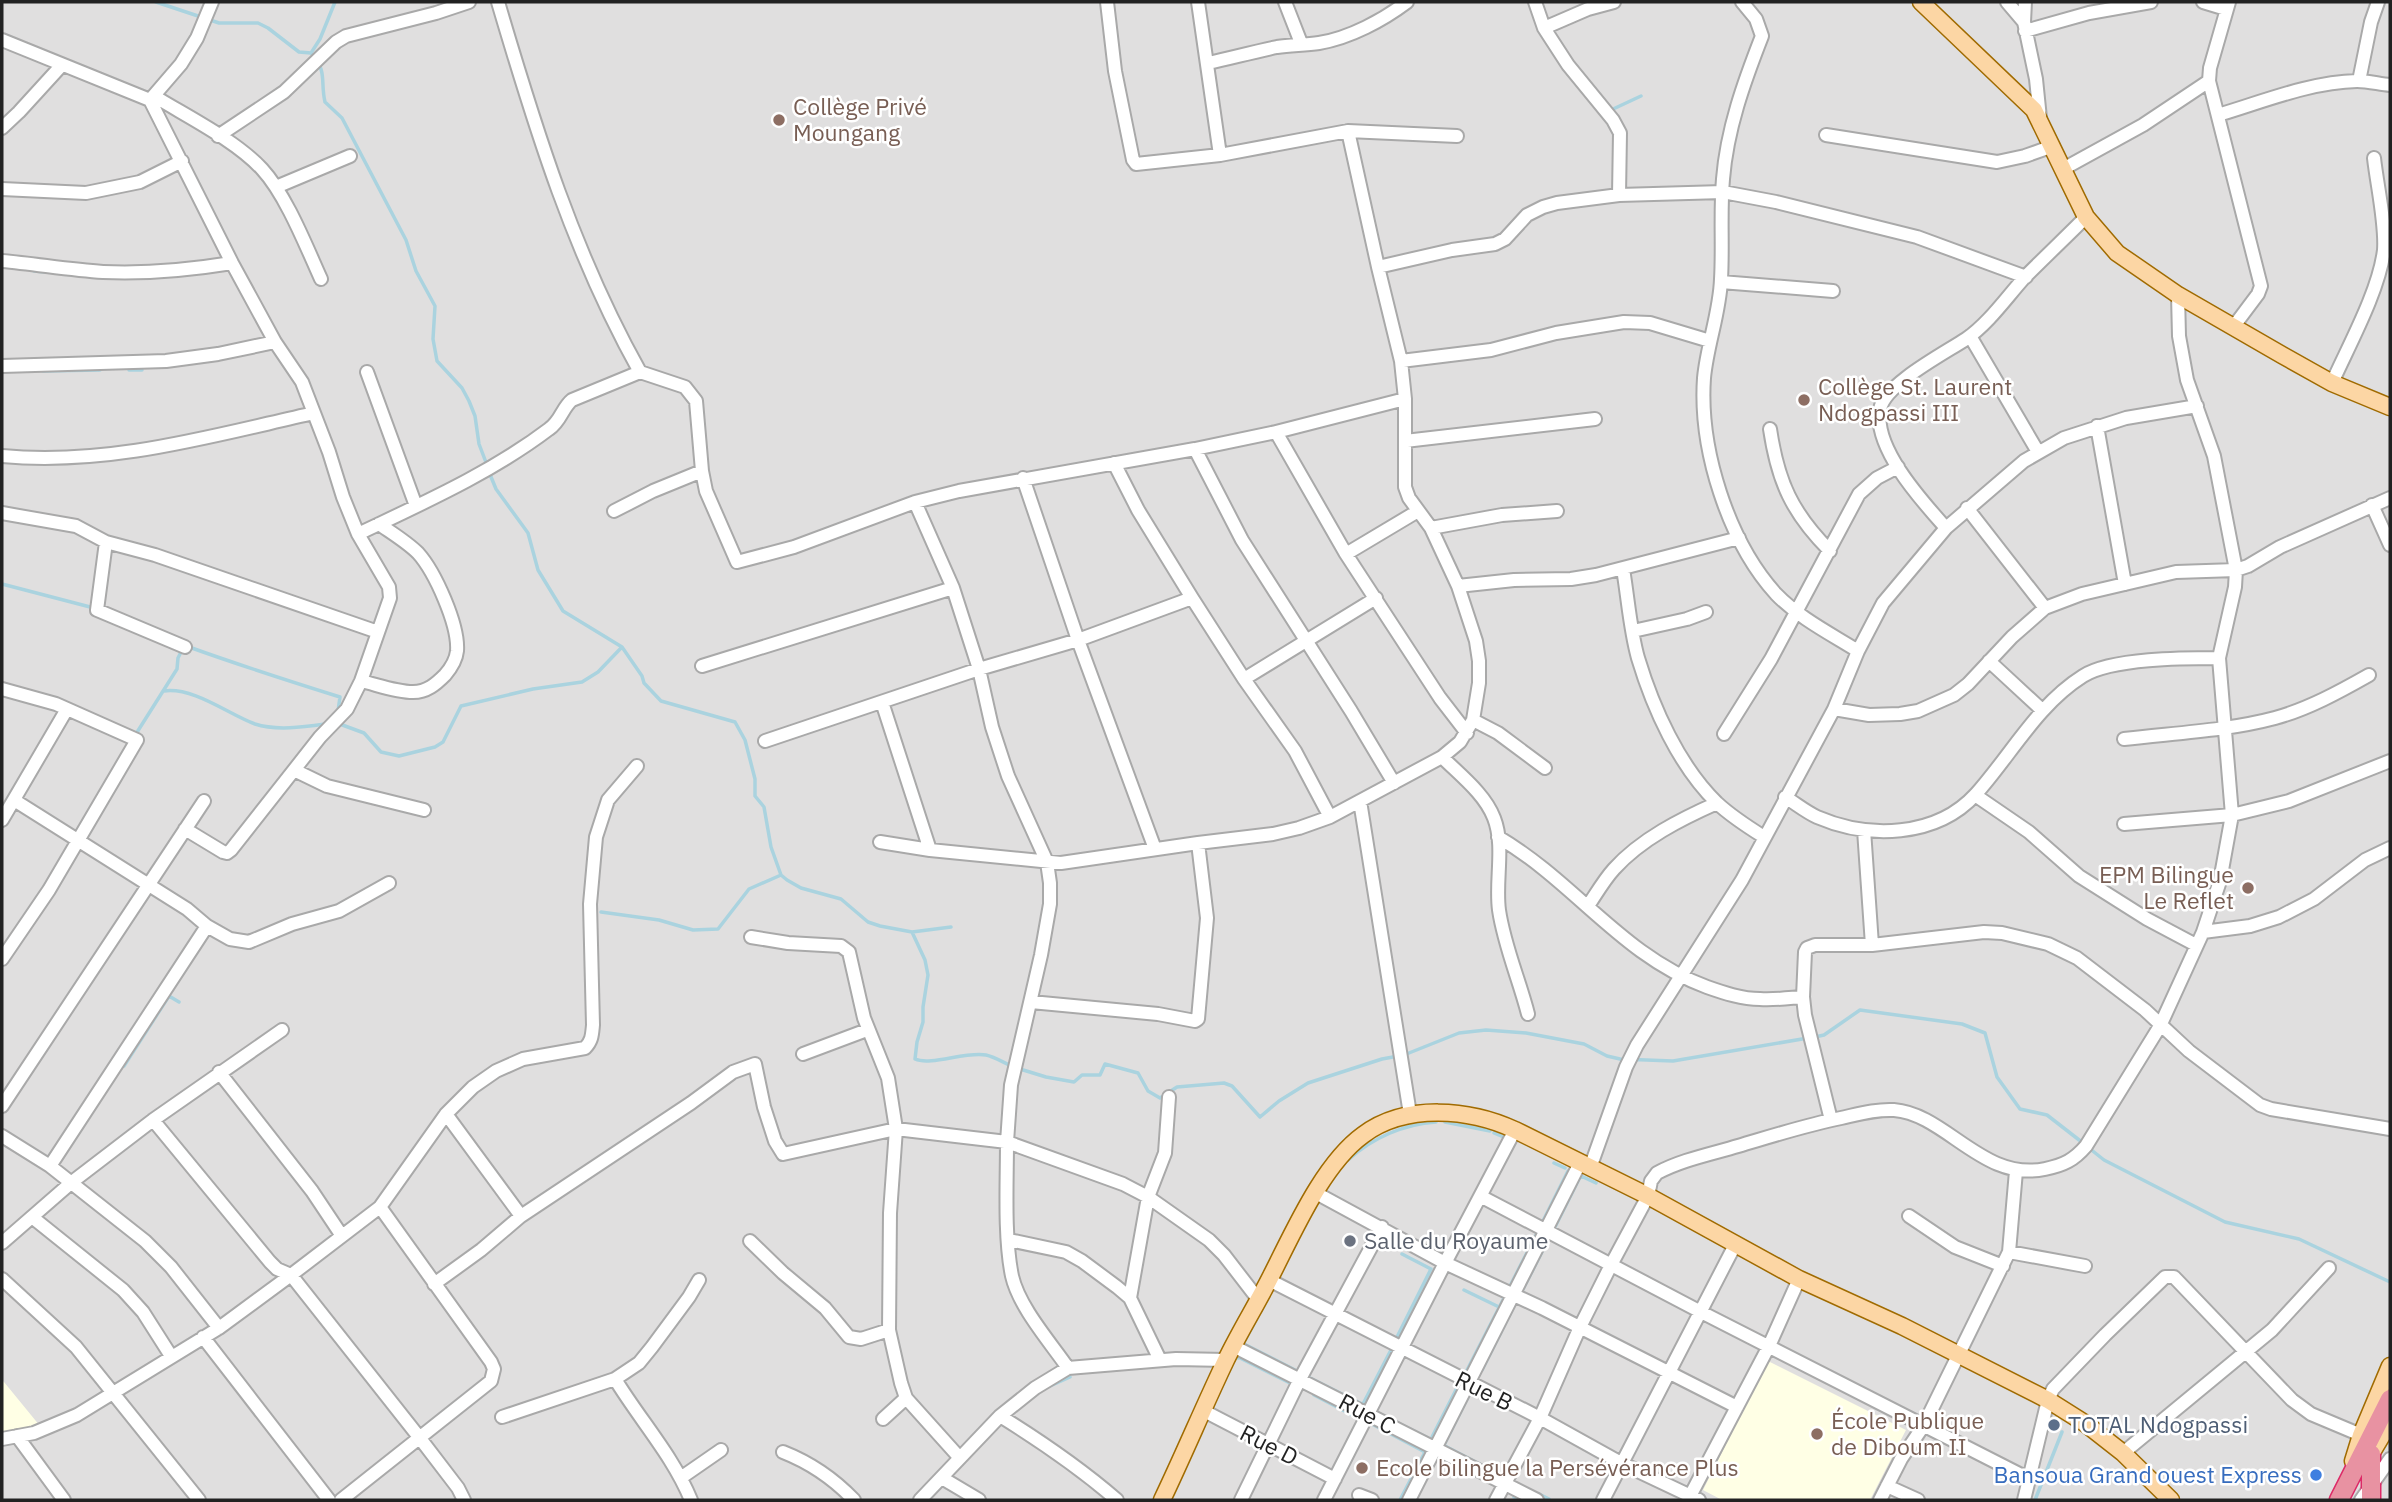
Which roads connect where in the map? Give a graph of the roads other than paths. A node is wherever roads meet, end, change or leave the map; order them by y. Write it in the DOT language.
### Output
graph roads {
  1 [pos="212,2"];
  2 [pos="469,2"];
  3 [pos="498,2"];
  4 [pos="1107,2"];
  5 [pos="1198,2"];
  6 [pos="1285,2"];
  7 [pos="1407,2"];
  8 [pos="1535,2"];
  9 [pos="1614,2"];
  10 [pos="1742,2"];
  11 [pos="1922,2"];
  12 [pos="2007,2"];
  13 [pos="2025,2"];
  14 [pos="2151,2"];
  15 [pos="2203,2"];
  16 [pos="2378,2"];
  17 [pos="2227,5"];
  18 [pos="2113,6"];
  19 [pos="2025,26"];
  20 [pos="1544,28"];
  21 [pos="2,40"];
  22 [pos="1301,43"];
  23 [pos="1208,63"];
  24 [pos="61,66"];
  25 [pos="2209,81"];
  26 [pos="2359,81"];
  27 [pos="2390,85"];
  28 [pos="152,98"];
  29 [pos="2218,115"];
  30 [pos="2040,118"];
  31 [pos="2,128"];
  32 [pos="1348,131"];
  33 [pos="1826,135"];
  34 [pos="218,136"];
  35 [pos="1457,136"];
  36 [pos="2053,146"];
  37 [pos="1220,155"];
  38 [pos="350,156"];
  39 [pos="2374,158"];
  40 [pos="182,161"];
  41 [pos="2063,169"];
  42 [pos="276,187"];
  43 [pos="2,189"];
  44 [pos="1723,192"];
  45 [pos="1619,195"];
  46 [pos="2086,217"];
  47 [pos="2,261"];
  48 [pos="232,263"];
  49 [pos="1378,267"];
  50 [pos="2386,267"];
  51 [pos="2026,277"];
  52 [pos="321,279"];
  53 [pos="1721,282"];
  54 [pos="1833,291"];
  55 [pos="2178,295"];
  56 [pos="2234,326"];
  57 [pos="1970,336"];
  58 [pos="275,341"];
  59 [pos="1710,341"];
  60 [pos="1401,361"];
  61 [pos="2,366"];
  62 [pos="367,372"];
  63 [pos="640,372"];
  64 [pos="2332,383"];
  65 [pos="1405,398"];
  66 [pos="2197,406"];
  67 [pos="2390,407"];
  68 [pos="314,413"];
  69 [pos="1595,419"];
  70 [pos="2097,426"];
  71 [pos="1770,429"];
  72 [pos="1276,432"];
  73 [pos="1405,441"];
  74 [pos="1195,449"];
  75 [pos="2038,452"];
  76 [pos="2,456"];
  77 [pos="1114,463"];
  78 [pos="1898,467"];
  79 [pos="702,471"];
  80 [pos="1023,478"];
  81 [pos="2390,498"];
  82 [pos="915,502"];
  83 [pos="2372,505"];
  84 [pos="416,506"];
  85 [pos="1967,508"];
  86 [pos="614,511"];
  87 [pos="1418,511"];
  88 [pos="1557,511"];
  89 [pos="2,513"];
  90 [pos="379,524"];
  91 [pos="1431,528"];
  92 [pos="1946,528"];
  93 [pos="358,534"];
  94 [pos="1739,538"];
  95 [pos="106,542"];
  96 [pos="2390,545"];
  97 [pos="1830,551"];
  98 [pos="1346,554"];
  99 [pos="1623,569"];
  100 [pos="2236,569"];
  101 [pos="2125,584"];
  102 [pos="1458,586"];
  103 [pos="953,589"];
  104 [pos="1192,598"];
  105 [pos="1376,598"];
  106 [pos="2045,608"];
  107 [pos="1795,611"];
  108 [pos="1706,612"];
  109 [pos="1633,631"];
  110 [pos="378,632"];
  111 [pos="1078,640"];
  112 [pos="1304,640"];
  113 [pos="185,647"];
  114 [pos="1858,651"];
  115 [pos="2220,658"];
  116 [pos="1989,661"];
  117 [pos="702,666"];
  118 [pos="979,669"];
  119 [pos="2369,675"];
  120 [pos="1244,679"];
  121 [pos="361,681"];
  122 [pos="2,689"];
  123 [pos="882,702"];
  124 [pos="67,709"];
  125 [pos="1834,709"];
  126 [pos="2042,710"];
  127 [pos="1473,720"];
  128 [pos="2223,727"];
  129 [pos="1467,733"];
  130 [pos="1724,733"];
  131 [pos="2124,738"];
  132 [pos="765,741"];
  133 [pos="1442,757"];
  134 [pos="2390,761"];
  135 [pos="637,766"];
  136 [pos="1545,768"];
  137 [pos="294,770"];
  138 [pos="1394,783"];
  139 [pos="1975,795"];
  140 [pos="1785,797"];
  141 [pos="14,800"];
  142 [pos="1360,801"];
  143 [pos="204,802"];
  144 [pos="1717,803"];
  145 [pos="424,810"];
  146 [pos="2232,815"];
  147 [pos="1330,817"];
  148 [pos="2,820"];
  149 [pos="2124,824"];
  150 [pos="185,829"];
  151 [pos="1864,830"];
  152 [pos="1498,837"];
  153 [pos="1764,837"];
  154 [pos="78,841"];
  155 [pos="880,842"];
  156 [pos="1198,843"];
  157 [pos="2390,848"];
  158 [pos="1154,849"];
  159 [pos="930,850"];
  160 [pos="1046,862"];
  161 [pos="388,883"];
  162 [pos="148,886"];
  163 [pos="1588,905"];
  164 [pos="207,926"];
  165 [pos="2203,932"];
  166 [pos="751,937"];
  167 [pos="1872,945"];
  168 [pos="2196,946"];
  169 [pos="2,959"];
  170 [pos="1680,977"];
  171 [pos="1803,997"];
  172 [pos="1031,1002"];
  173 [pos="1528,1014"];
  174 [pos="2160,1026"];
  175 [pos="282,1030"];
  176 [pos="867,1030"];
  177 [pos="803,1054"];
  178 [pos="219,1072"];
  179 [pos="1169,1097"];
  180 [pos="2,1106"];
  181 [pos="446,1114"];
  182 [pos="1410,1114"];
  183 [pos="153,1120"];
  184 [pos="1831,1120"];
  185 [pos="896,1129"];
  186 [pos="2390,1129"];
  187 [pos="1515,1130"];
  188 [pos="2,1136"];
  189 [pos="1007,1142"];
  190 [pos="50,1166"];
  191 [pos="1585,1166"];
  192 [pos="2017,1171"];
  193 [pos="72,1182"];
  194 [pos="1316,1193"];
  195 [pos="1648,1196"];
  196 [pos="1148,1197"];
  197 [pos="1482,1197"];
  198 [pos="380,1207"];
  199 [pos="521,1216"];
  200 [pos="1909,1216"];
  201 [pos="32,1217"];
  202 [pos="1382,1227"];
  203 [pos="1547,1231"];
  204 [pos="342,1236"];
  205 [pos="1009,1240"];
  206 [pos="750,1241"];
  207 [pos="1736,1242"];
  208 [pos="2,1243"];
  209 [pos="2009,1252"];
  210 [pos="1444,1263"];
  211 [pos="1611,1265"];
  212 [pos="2003,1266"];
  213 [pos="2085,1266"];
  214 [pos="2329,1268"];
  215 [pos="291,1275"];
  216 [pos="2,1279"];
  217 [pos="1799,1279"];
  218 [pos="699,1280"];
  219 [pos="1269,1280"];
  220 [pos="434,1284"];
  221 [pos="1515,1295"];
  222 [pos="1130,1298"];
  223 [pos="1258,1299"];
  224 [pos="1701,1312"];
  225 [pos="1335,1315"];
  226 [pos="1580,1327"];
  227 [pos="219,1328"];
  228 [pos="888,1330"];
  229 [pos="203,1337"];
  230 [pos="1769,1346"];
  231 [pos="1401,1349"];
  232 [pos="2247,1351"];
  233 [pos="1230,1353"];
  234 [pos="171,1356"];
  235 [pos="1958,1356"];
  236 [pos="1160,1360"];
  237 [pos="2390,1366"];
  238 [pos="1068,1368"];
  239 [pos="1667,1373"];
  240 [pos="615,1379"];
  241 [pos="1300,1379"];
  242 [pos="1469,1384"];
  243 [pos="115,1393"];
  244 [pos="906,1398"];
  245 [pos="2390,1399"];
  246 [pos="2048,1401"];
  247 [pos="1737,1407"];
  248 [pos="1204,1411"];
  249 [pos="1368,1414"];
  250 [pos="1000,1416"];
  251 [pos="502,1417"];
  252 [pos="1540,1418"];
  253 [pos="883,1419"];
  254 [pos="2385,1422"];
  255 [pos="1924,1426"];
  256 [pos="2361,1435"];
  257 [pos="17,1436"];
  258 [pos="419,1437"];
  259 [pos="2,1439"];
  260 [pos="1268,1445"];
  261 [pos="721,1450"];
  262 [pos="1436,1450"];
  263 [pos="783,1452"];
  264 [pos="2123,1454"];
  265 [pos="2371,1454"];
  266 [pos="959,1457"];
  267 [pos="2390,1459"];
  268 [pos="1621,1464"];
  269 [pos="682,1477"];
  270 [pos="942,1478"];
  271 [pos="1335,1479"];
  272 [pos="2029,1479"];
  273 [pos="1505,1484"];
  274 [pos="1887,1486"];
  275 [pos="1359,1495"];
  276 [pos="2367,1497"];
  277 [pos="2342,1498"];
  278 [pos="1692,1499"];
  279 [pos="64,1500"];
  280 [pos="199,1500"];
  281 [pos="329,1500"];
  282 [pos="341,1500"];
  283 [pos="464,1500"];
  284 [pos="691,1500"];
  285 [pos="853,1500"];
  286 [pos="920,1500"];
  287 [pos="979,1500"];
  288 [pos="1117,1500"];
  289 [pos="1162,1500"];
  290 [pos="1241,1500"];
  291 [pos="1324,1500"];
  292 [pos="1372,1500"];
  293 [pos="1409,1500"];
  294 [pos="1496,1500"];
  295 [pos="1538,1500"];
  296 [pos="1603,1500"];
  297 [pos="1880,1500"];
  298 [pos="1918,1500"];
  299 [pos="2024,1500"];
  300 [pos="2171,1500"];
  1 -- 28 [label="street"];
  2 -- 34 [label="street"];
  3 -- 63 [label="street"];
  4 -- 37 [label="street"];
  5 -- 23 [label="street"];
  6 -- 22 [label="street"];
  7 -- 22 [label="street"];
  8 -- 20 [label="street"];
  9 -- 20 [label="street"];
  10 -- 44 [label="street"];
  11 -- 30 [label="main road"];
  12 -- 19 [label="street"];
  13 -- 19 [label="street"];
  14 -- 18 [label="street"];
  15 -- 17 [label="street"];
  16 -- 26 [label="street"];
  17 -- 25 [label="street"];
  18 -- 19 [label="street"];
  19 -- 30 [label="street"];
  20 -- 45 [label="street"];
  21 -- 24 [label="street"];
  22 -- 23 [label="street"];
  23 -- 37 [label="street"];
  24 -- 28 [label="street"];
  24 -- 31 [label="street"];
  25 -- 29 [label="street"];
  25 -- 41 [label="street"];
  26 -- 27 [label="street"];
  26 -- 29 [label="street"];
  28 -- 34 [label="street"];
  28 -- 40 [label="street"];
  29 -- 56 [label="street"];
  30 -- 36 [label="main road"];
  32 -- 35 [label="street"];
  32 -- 37 [label="street"];
  32 -- 49 [label="street"];
  33 -- 36 [label="street"];
  34 -- 42 [label="street"];
  36 -- 41 [label="main road"];
  38 -- 42 [label="street"];
  39 -- 50 [label="street"];
  40 -- 43 [label="street"];
  40 -- 48 [label="street"];
  41 -- 46 [label="main road"];
  42 -- 52 [label="street"];
  44 -- 45 [label="street"];
  44 -- 51 [label="street"];
  44 -- 53 [label="street"];
  45 -- 49 [label="street"];
  46 -- 51 [label="street"];
  46 -- 55 [label="main road"];
  47 -- 48 [label="street"];
  48 -- 58 [label="street"];
  49 -- 60 [label="street"];
  50 -- 64 [label="street"];
  51 -- 57 [label="street"];
  53 -- 54 [label="street"];
  53 -- 59 [label="street"];
  55 -- 56 [label="main road"];
  55 -- 66 [label="street"];
  56 -- 64 [label="main road"];
  57 -- 75 [label="street"];
  57 -- 78 [label="street"];
  58 -- 61 [label="street"];
  58 -- 68 [label="street"];
  59 -- 60 [label="street"];
  59 -- 94 [label="street"];
  60 -- 65 [label="street"];
  62 -- 84 [label="street"];
  63 -- 79 [label="street"];
  63 -- 84 [label="street"];
  64 -- 67 [label="main road"];
  65 -- 72 [label="street"];
  65 -- 73 [label="street"];
  66 -- 70 [label="street"];
  66 -- 100 [label="street"];
  68 -- 76 [label="street"];
  68 -- 93 [label="street"];
  69 -- 73 [label="street"];
  70 -- 75 [label="street"];
  70 -- 101 [label="street"];
  71 -- 97 [label="street"];
  72 -- 74 [label="street"];
  72 -- 98 [label="street"];
  73 -- 87 [label="street"];
  74 -- 77 [label="street"];
  74 -- 112 [label="street"];
  75 -- 85 [label="street"];
  77 -- 80 [label="street"];
  77 -- 104 [label="street"];
  78 -- 92 [label="street"];
  78 -- 97 [label="street"];
  79 -- 82 [label="street"];
  79 -- 86 [label="street"];
  80 -- 82 [label="street"];
  80 -- 111 [label="street"];
  81 -- 83 [label="street"];
  82 -- 103 [label="street"];
  83 -- 96 [label="street"];
  83 -- 100 [label="street"];
  84 -- 90 [label="street"];
  85 -- 92 [label="street"];
  85 -- 106 [label="street"];
  87 -- 91 [label="street"];
  87 -- 98 [label="street"];
  88 -- 91 [label="street"];
  89 -- 95 [label="street"];
  90 -- 93 [label="street"];
  90 -- 121 [label="street"];
  91 -- 102 [label="street"];
  92 -- 114 [label="street"];
  93 -- 110 [label="street"];
  94 -- 99 [label="street"];
  94 -- 107 [label="street"];
  95 -- 110 [label="street"];
  95 -- 113 [label="street"];
  97 -- 107 [label="street"];
  98 -- 105 [label="street"];
  99 -- 102 [label="street"];
  99 -- 109 [label="street"];
  100 -- 101 [label="street"];
  100 -- 115 [label="street"];
  101 -- 106 [label="street"];
  102 -- 127 [label="street"];
  103 -- 117 [label="street"];
  103 -- 118 [label="street"];
  104 -- 111 [label="street"];
  104 -- 120 [label="street"];
  105 -- 112 [label="street"];
  105 -- 129 [label="street"];
  106 -- 116 [label="street"];
  107 -- 114 [label="street"];
  107 -- 130 [label="street"];
  108 -- 109 [label="street"];
  109 -- 144 [label="street"];
  110 -- 121 [label="street"];
  111 -- 118 [label="street"];
  111 -- 158 [label="street"];
  112 -- 120 [label="street"];
  112 -- 138 [label="street"];
  114 -- 125 [label="street"];
  115 -- 126 [label="street"];
  115 -- 128 [label="street"];
  116 -- 125 [label="street"];
  116 -- 126 [label="street"];
  118 -- 123 [label="street"];
  118 -- 160 [label="street"];
  119 -- 128 [label="street"];
  120 -- 147 [label="street"];
  121 -- 137 [label="street"];
  122 -- 124 [label="street"];
  123 -- 132 [label="street"];
  123 -- 159 [label="street"];
  124 -- 141 [label="street"];
  124 -- 154 [label="street"];
  125 -- 140 [label="street"];
  126 -- 139 [label="street"];
  127 -- 129 [label="street"];
  127 -- 136 [label="street"];
  128 -- 131 [label="street"];
  128 -- 146 [label="street"];
  129 -- 133 [label="street"];
  133 -- 138 [label="street"];
  133 -- 152 [label="street"];
  134 -- 146 [label="street"];
  135 -- 181 [label="street"];
  137 -- 145 [label="street"];
  137 -- 150 [label="street"];
  138 -- 142 [label="street"];
  139 -- 151 [label="street"];
  139 -- 168 [label="street"];
  140 -- 151 [label="street"];
  140 -- 153 [label="street"];
  141 -- 148 [label="street"];
  141 -- 154 [label="street"];
  142 -- 147 [label="street"];
  142 -- 182 [label="street"];
  143 -- 150 [label="street"];
  144 -- 153 [label="street"];
  144 -- 163 [label="street"];
  146 -- 149 [label="street"];
  146 -- 165 [label="street"];
  147 -- 156 [label="street"];
  150 -- 162 [label="street"];
  151 -- 167 [label="street"];
  152 -- 163 [label="street"];
  152 -- 173 [label="street"];
  153 -- 170 [label="street"];
  154 -- 162 [label="street"];
  154 -- 169 [label="street"];
  155 -- 159 [label="street"];
  156 -- 158 [label="street"];
  156 -- 172 [label="street"];
  157 -- 165 [label="street"];
  158 -- 160 [label="street"];
  159 -- 160 [label="street"];
  160 -- 172 [label="street"];
  161 -- 164 [label="street"];
  162 -- 164 [label="street"];
  162 -- 180 [label="street"];
  163 -- 170 [label="street"];
  164 -- 190 [label="street"];
  165 -- 168 [label="street"];
  166 -- 176 [label="street"];
  167 -- 171 [label="street"];
  167 -- 174 [label="street"];
  168 -- 174 [label="street"];
  170 -- 171 [label="street"];
  170 -- 191 [label="street"];
  171 -- 184 [label="street"];
  172 -- 189 [label="street"];
  174 -- 186 [label="street"];
  174 -- 192 [label="street"];
  175 -- 178 [label="street"];
  176 -- 177 [label="street"];
  176 -- 185 [label="street"];
  178 -- 183 [label="street"];
  178 -- 204 [label="street"];
  179 -- 196 [label="street"];
  181 -- 198 [label="street"];
  181 -- 199 [label="street"];
  182 -- 187 [label="main road"];
  182 -- 194 [label="main road"];
  183 -- 193 [label="street"];
  183 -- 215 [label="street"];
  184 -- 192 [label="street"];
  184 -- 195 [label="street"];
  185 -- 189 [label="street"];
  185 -- 199 [label="street"];
  185 -- 228 [label="street"];
  187 -- 191 [label="main road"];
  187 -- 197 [label="street"];
  188 -- 190 [label="street"];
  189 -- 196 [label="street"];
  189 -- 205 [label="street"];
  190 -- 193 [label="street"];
  191 -- 195 [label="main road"];
  191 -- 203 [label="street"];
  192 -- 209 [label="street"];
  193 -- 201 [label="street"];
  193 -- 227 [label="street"];
  194 -- 202 [label="street"];
  194 -- 219 [label="main road"];
  195 -- 207 [label="main road"];
  195 -- 211 [label="street"];
  196 -- 222 [label="street"];
  196 -- 223 [label="street"];
  197 -- 203 [label="street"];
  197 -- 210 [label="street"];
  198 -- 204 [label="street"];
  198 -- 220 [label="street"];
  199 -- 220 [label="street"];
  200 -- 212 [label="street"];
  201 -- 208 [label="street"];
  201 -- 234 [label="street"];
  202 -- 210 [label="street"];
  202 -- 225 [label="street"];
  203 -- 211 [label="street"];
  203 -- 221 [label="street"];
  204 -- 215 [label="street"];
  205 -- 222 [label="street"];
  205 -- 238 [label="street"];
  206 -- 228 [label="street"];
  207 -- 217 [label="main road"];
  207 -- 224 [label="street"];
  209 -- 212 [label="street"];
  209 -- 213 [label="street"];
  210 -- 221 [label="street"];
  210 -- 231 [label="street"];
  211 -- 224 [label="street"];
  211 -- 226 [label="street"];
  212 -- 235 [label="street"];
  214 -- 232 [label="street"];
  215 -- 227 [label="street"];
  215 -- 258 [label="street"];
  216 -- 243 [label="street"];
  217 -- 230 [label="street"];
  217 -- 235 [label="main road"];
  218 -- 240 [label="street"];
  219 -- 223 [label="main road"];
  219 -- 225 [label="street, Rue B"];
  220 -- 258 [label="street"];
  221 -- 226 [label="street"];
  221 -- 242 [label="street"];
  222 -- 236 [label="street"];
  223 -- 233 [label="main road"];
  224 -- 230 [label="street"];
  224 -- 239 [label="street"];
  225 -- 231 [label="street, Rue B"];
  225 -- 241 [label="street"];
  226 -- 239 [label="street"];
  226 -- 252 [label="street"];
  227 -- 229 [label="street"];
  228 -- 244 [label="street"];
  229 -- 234 [label="street"];
  229 -- 281 [label="street"];
  230 -- 247 [label="street"];
  230 -- 255 [label="street"];
  231 -- 242 [label="street, Rue B"];
  231 -- 249 [label="street"];
  232 -- 246 [label="street"];
  232 -- 256 [label="street"];
  232 -- 264 [label="street"];
  233 -- 236 [label="street"];
  233 -- 241 [label="street, Rue C"];
  233 -- 248 [label="main road"];
  234 -- 243 [label="street"];
  235 -- 246 [label="main road"];
  235 -- 255 [label="street"];
  236 -- 238 [label="street"];
  237 -- 256 [label="main road"];
  238 -- 250 [label="street"];
  239 -- 247 [label="street"];
  239 -- 268 [label="street"];
  240 -- 251 [label="street"];
  240 -- 269 [label="street"];
  241 -- 249 [label="street, Rue C"];
  241 -- 260 [label="street"];
  242 -- 252 [label="street, Rue B"];
  242 -- 262 [label="street"];
  243 -- 257 [label="street"];
  243 -- 280 [label="street"];
  244 -- 253 [label="street"];
  244 -- 266 [label="street"];
  245 -- 254 [label="highway"];
  246 -- 264 [label="main road"];
  246 -- 272 [label="street"];
  247 -- 278 [label="street"];
  248 -- 260 [label="street, Rue D"];
  248 -- 289 [label="main road"];
  249 -- 262 [label="street, Rue C"];
  249 -- 271 [label="street"];
  250 -- 266 [label="street"];
  250 -- 288 [label="street"];
  252 -- 268 [label="street, Rue B"];
  252 -- 273 [label="street"];
  254 -- 265 [label="highway"];
  254 -- 277 [label="highway"];
  255 -- 272 [label="street"];
  255 -- 274 [label="street"];
  256 -- 277 [label="main road"];
  257 -- 259 [label="street"];
  257 -- 279 [label="street"];
  258 -- 282 [label="street"];
  258 -- 283 [label="street"];
  260 -- 271 [label="street, Rue D"];
  260 -- 290 [label="street"];
  261 -- 269 [label="street"];
  262 -- 273 [label="street, Rue C"];
  262 -- 293 [label="street"];
  263 -- 285 [label="street"];
  264 -- 300 [label="main road"];
  265 -- 276 [label="highway"];
  265 -- 277 [label="highway"];
  266 -- 270 [label="street"];
  267 -- 276 [label="street"];
  268 -- 278 [label="street, Rue B"];
  268 -- 296 [label="street"];
  269 -- 284 [label="street"];
  270 -- 286 [label="street"];
  270 -- 287 [label="street"];
  271 -- 291 [label="street"];
  272 -- 299 [label="street"];
  273 -- 294 [label="street"];
  273 -- 295 [label="street, Rue C"];
  274 -- 297 [label="street"];
  274 -- 298 [label="street"];
  275 -- 292 [label="street"];
}
